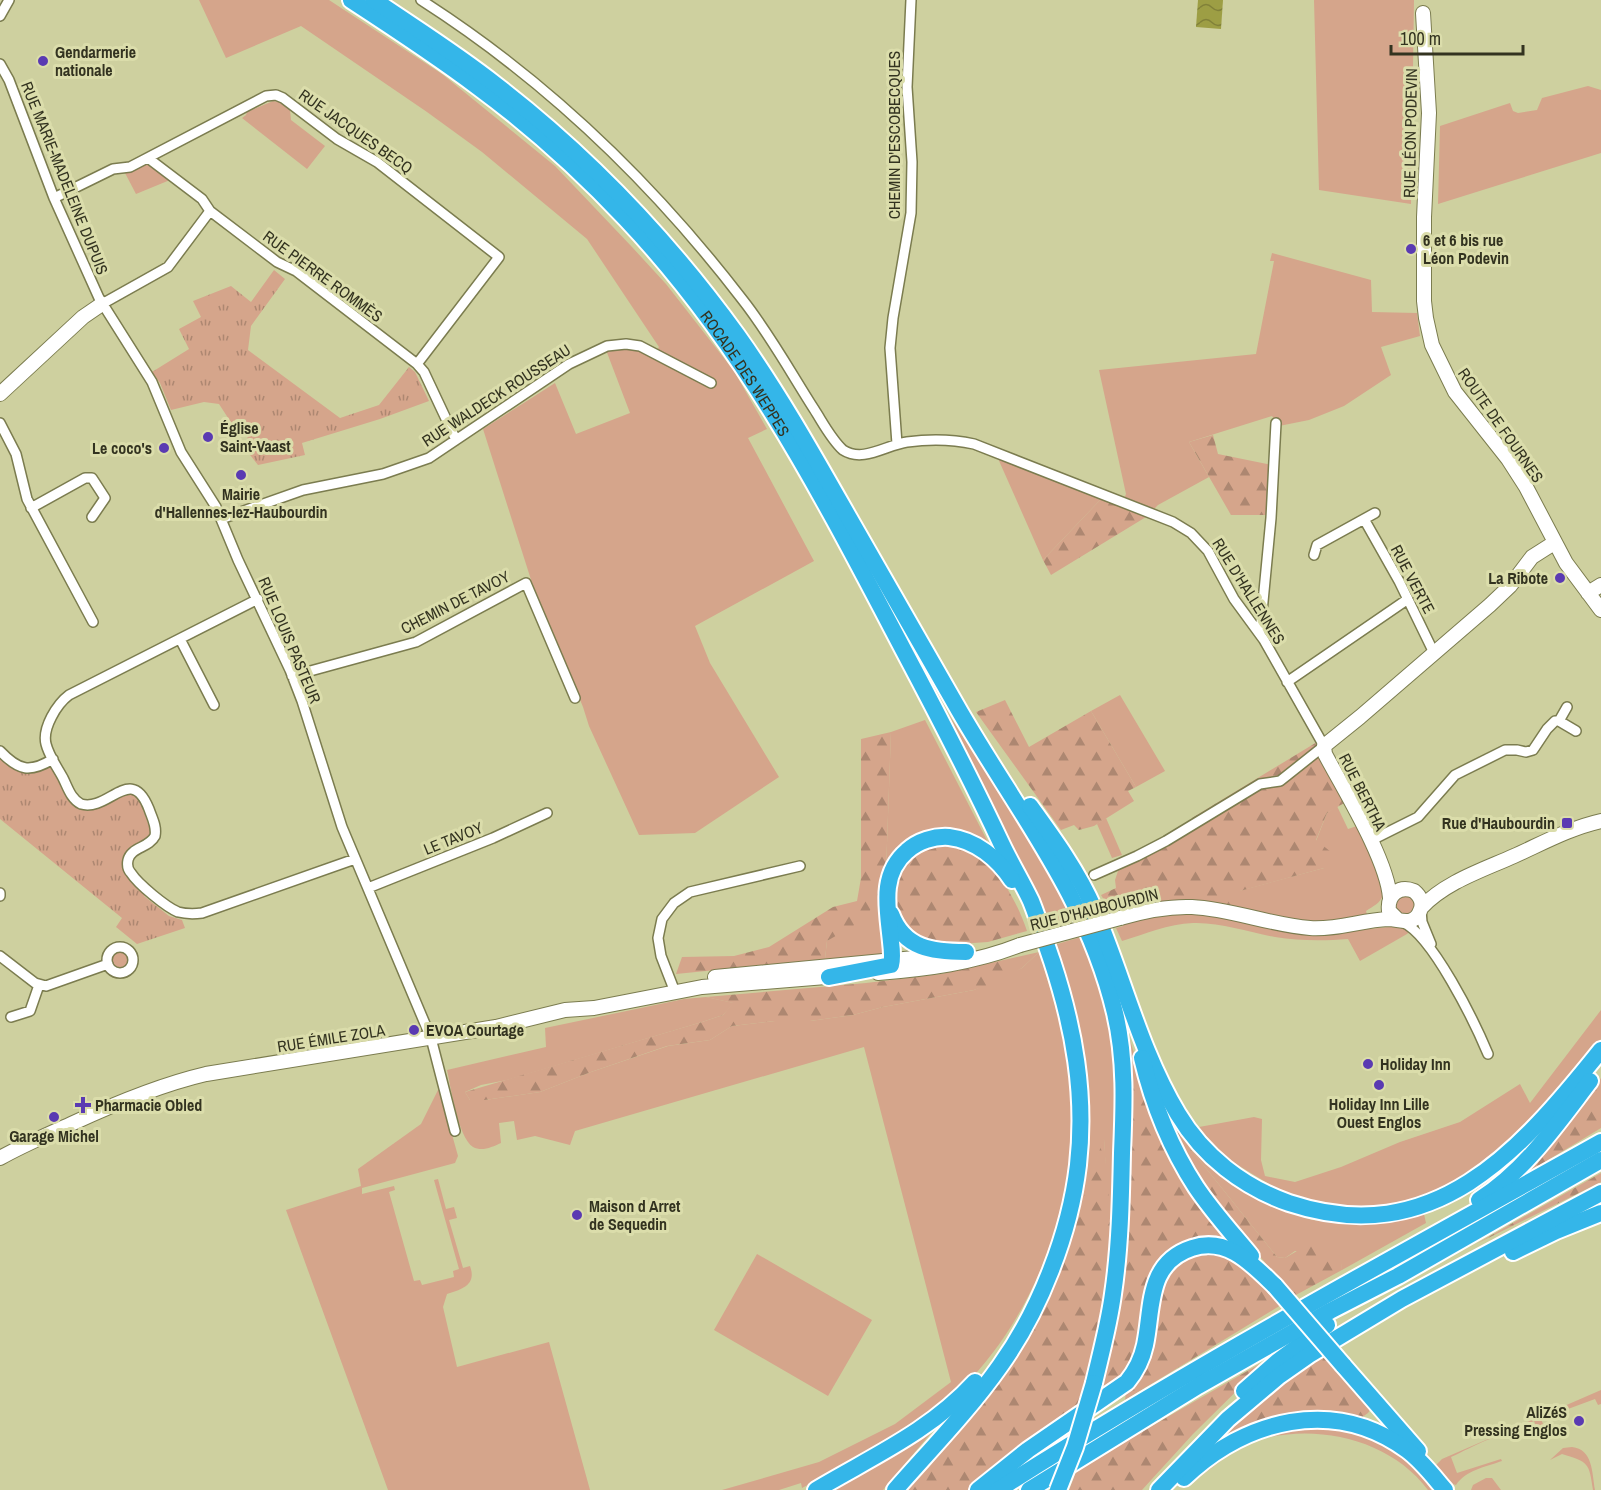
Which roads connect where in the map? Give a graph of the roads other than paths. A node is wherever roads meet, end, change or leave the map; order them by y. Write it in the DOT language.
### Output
graph roads {
  1 [pos="9,0"];
  2 [pos="351,0"];
  3 [pos="374,0"];
  4 [pos="421,0"];
  5 [pos="911,0"];
  6 [pos="1424,7"];
  7 [pos="0,16"];
  8 [pos="0,64"];
  9 [pos="148,158"];
  10 [pos="54,198"];
  11 [pos="210,212"];
  12 [pos="1424,264"];
  13 [pos="102,304"];
  14 [pos="417,364"];
  15 [pos="711,382"];
  16 [pos="0,394"];
  17 [pos="0,423"];
  18 [pos="1276,423"];
  19 [pos="456,440"];
  20 [pos="897,444"];
  21 [pos="31,508"];
  22 [pos="1375,513"];
  23 [pos="92,518"];
  24 [pos="221,519"];
  25 [pos="1364,519"];
  26 [pos="1554,543"];
  27 [pos="1314,555"];
  28 [pos="1601,585"];
  29 [pos="1588,593"];
  30 [pos="258,599"];
  31 [pos="1408,599"];
  32 [pos="1601,610"];
  33 [pos="93,622"];
  34 [pos="1260,633"];
  35 [pos="180,639"];
  36 [pos="1434,654"];
  37 [pos="931,661"];
  38 [pos="292,676"];
  39 [pos="1287,682"];
  40 [pos="574,698"];
  41 [pos="214,705"];
  42 [pos="1567,707"];
  43 [pos="1559,721"];
  44 [pos="1576,731"];
  45 [pos="1324,746"];
  46 [pos="0,751"];
  47 [pos="53,759"];
  48 [pos="1601,811"];
  49 [pos="547,813"];
  50 [pos="1601,821"];
  51 [pos="1570,830"];
  52 [pos="1373,847"];
  53 [pos="355,859"];
  54 [pos="800,866"];
  55 [pos="1094,874"];
  56 [pos="1462,880"];
  57 [pos="368,888"];
  58 [pos="1409,889"];
  59 [pos="1389,901"];
  60 [pos="887,902"];
  61 [pos="1421,909"];
  62 [pos="1400,921"];
  63 [pos="1353,924"];
  64 [pos="1020,945"];
  65 [pos="1048,949"];
  66 [pos="966,952"];
  67 [pos="0,956"];
  68 [pos="892,961"];
  69 [pos="1439,963"];
  70 [pos="108,964"];
  71 [pos="825,974"];
  72 [pos="39,985"];
  73 [pos="1124,987"];
  74 [pos="674,988"];
  75 [pos="11,1017"];
  76 [pos="431,1038"];
  77 [pos="1601,1050"];
  78 [pos="1488,1054"];
  79 [pos="1601,1066"];
  80 [pos="455,1131"];
  81 [pos="1601,1142"];
  82 [pos="0,1158"];
  83 [pos="1601,1160"];
  84 [pos="1601,1193"];
  85 [pos="1601,1213"];
  86 [pos="1398,1276"];
  87 [pos="1046,1281"];
  88 [pos="1275,1286"];
  89 [pos="1402,1299"];
  90 [pos="1304,1308"];
  91 [pos="816,1490"];
  92 [pos="895,1490"];
  93 [pos="978,1490"];
  94 [pos="998,1490"];
  95 [pos="1029,1490"];
  96 [pos="1058,1490"];
  97 [pos="1157,1490"];
  98 [pos="1173,1490"];
  99 [pos="1445,1490"];
  100 [pos="1452,1490"];
  1 -- 7 [label="street"];
  2 -- 65 [label="highway, ROCADE DES WEPPES"];
  3 -- 37 [label="highway, ROCADE DES WEPPES"];
  4 -- 20 [label="street"];
  5 -- 20 [label="street, CHEMIN D'ESCOBECQUES"];
  6 -- 12 [label="main road, RUE LÉON PODEVIN"];
  8 -- 10 [label="street, RUE MARIE-MADELEINE DUPUIS"];
  9 -- 10 [label="street, RUE JACQUES BECQ"];
  9 -- 11 [label="street, RUE PIERRE ROMMÈS"];
  9 -- 14 [label="street, RUE JACQUES BECQ"];
  10 -- 13 [label="street, RUE MARIE-MADELEINE DUPUIS"];
  11 -- 13 [label="street"];
  11 -- 14 [label="street, RUE PIERRE ROMMÈS"];
  12 -- 26 [label="main road, ROUTE DE FOURNES"];
  13 -- 16 [label="main road"];
  13 -- 24 [label="street, RUE LOUIS PASTEUR"];
  14 -- 19 [label="street, RUE PIERRE ROMMÈS"];
  15 -- 19 [label="street, RUE WALDECK ROUSSEAU"];
  17 -- 21 [label="street"];
  18 -- 34 [label="street"];
  19 -- 24 [label="street, RUE WALDECK ROUSSEAU"];
  20 -- 34 [label="street, RUE D'HALLENNES"];
  21 -- 23 [label="street"];
  21 -- 33 [label="street"];
  22 -- 25 [label="street"];
  24 -- 30 [label="street, RUE LOUIS PASTEUR"];
  25 -- 27 [label="street"];
  25 -- 31 [label="street, RUE VERTE"];
  26 -- 29 [label="main road, ROUTE DE FOURNES"];
  26 -- 36 [label="main road"];
  28 -- 29 [label="main road"];
  29 -- 32 [label="main road, ROUTE DE FOURNES"];
  30 -- 35 [label="street"];
  30 -- 38 [label="street, RUE LOUIS PASTEUR"];
  31 -- 36 [label="street, RUE VERTE"];
  31 -- 39 [label="street"];
  34 -- 39 [label="street, RUE D'HALLENNES"];
  35 -- 41 [label="street"];
  35 -- 47 [label="street"];
  36 -- 45 [label="main road"];
  37 -- 73 [label="highway"];
  37 -- 96 [label="highway, bridge"];
  38 -- 40 [label="street, CHEMIN DE TAVOY"];
  38 -- 53 [label="street, RUE LOUIS PASTEUR"];
  39 -- 45 [label="street, RUE D'HALLENNES"];
  42 -- 43 [label="street"];
  43 -- 44 [label="street"];
  43 -- 52 [label="street"];
  45 -- 52 [label="main road, RUE BERTHA"];
  45 -- 55 [label="street"];
  46 -- 47 [label="street"];
  47 -- 53 [label="street"];
  48 -- 51 [label="main road"];
  49 -- 57 [label="street, LE TAVOY"];
  50 -- 51 [label="main road"];
  51 -- 56 [label="main road"];
  52 -- 58 [label="main road, RUE BERTHA"];
  52 -- 59 [label="main road, RUE BERTHA"];
  53 -- 57 [label="street, RUE LOUIS PASTEUR"];
  54 -- 74 [label="street"];
  56 -- 58 [label="main road"];
  56 -- 61 [label="main road"];
  57 -- 76 [label="street, RUE LOUIS PASTEUR"];
  58 -- 59 [label="main road"];
  58 -- 61 [label="main road"];
  59 -- 62 [label="main road"];
  59 -- 63 [label="main road"];
  60 -- 65 [label="highway"];
  60 -- 66 [label="highway"];
  60 -- 68 [label="highway"];
  61 -- 62 [label="main road"];
  61 -- 69 [label="street"];
  62 -- 63 [label="main road, RUE D'HAUBOURDIN"];
  62 -- 69 [label="street"];
  63 -- 64 [label="main road, RUE D'HAUBOURDIN, bridge"];
  64 -- 66 [label="main road, RUE D'HAUBOURDIN"];
  64 -- 71 [label="main road, RUE D'HAUBOURDIN"];
  65 -- 87 [label="highway"];
  66 -- 68 [label="main road, RUE D'HAUBOURDIN"];
  67 -- 72 [label="street"];
  68 -- 71 [label="highway"];
  69 -- 78 [label="street"];
  70 -- 72 [label="street"];
  71 -- 74 [label="main road"];
  72 -- 75 [label="street"];
  73 -- 77 [label="highway"];
  73 -- 88 [label="highway"];
  74 -- 76 [label="main road, RUE ÉMILE ZOLA"];
  76 -- 80 [label="street, RUE LOUIS PASTEUR"];
  76 -- 82 [label="main road, RUE ÉMILE ZOLA"];
  79 -- 90 [label="highway"];
  81 -- 90 [label="highway"];
  83 -- 86 [label="highway"];
  84 -- 89 [label="highway"];
  85 -- 89 [label="highway"];
  86 -- 95 [label="highway"];
  86 -- 97 [label="highway"];
  87 -- 91 [label="highway"];
  87 -- 92 [label="highway"];
  88 -- 93 [label="highway"];
  88 -- 100 [label="highway, bridge"];
  89 -- 97 [label="highway"];
  90 -- 94 [label="highway"];
  98 -- 99 [label="highway"];
}
